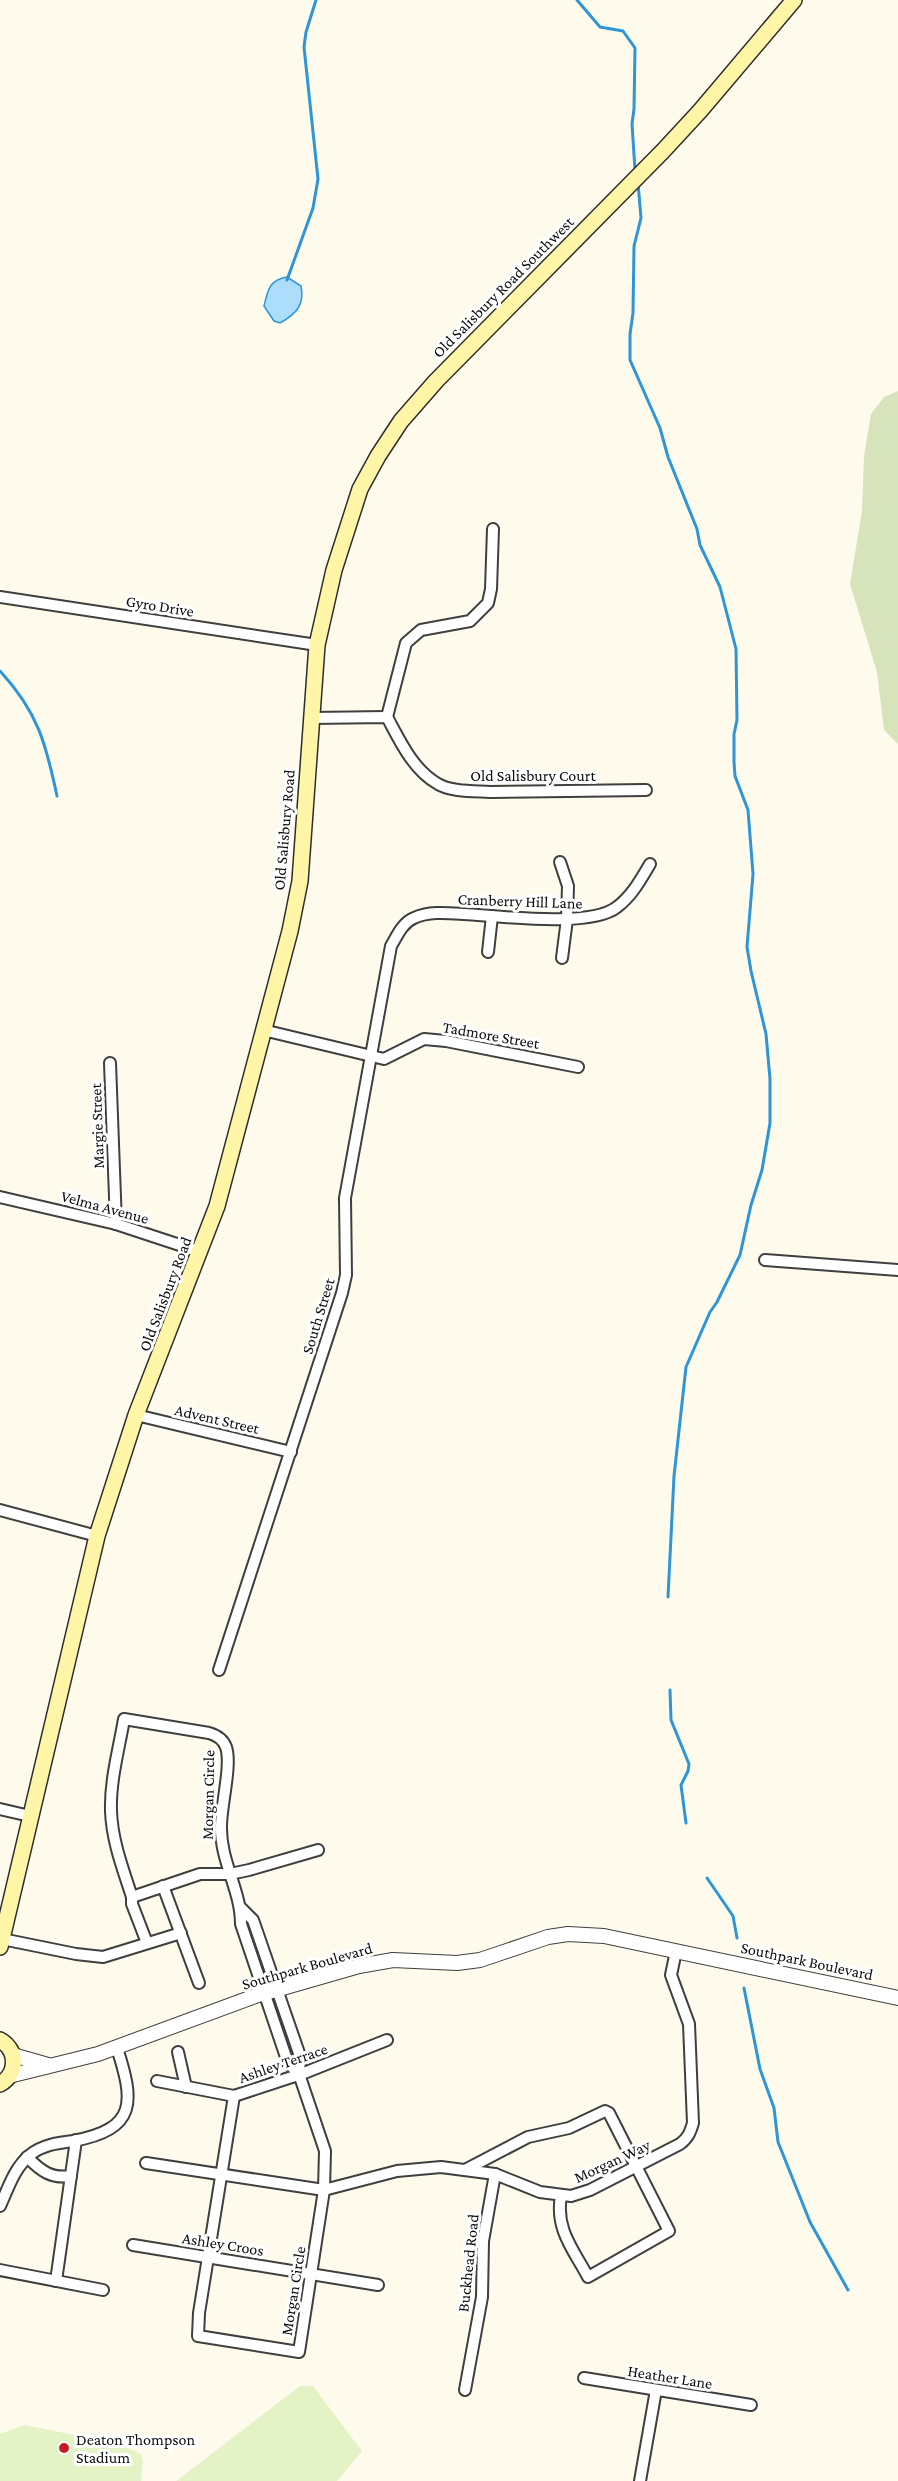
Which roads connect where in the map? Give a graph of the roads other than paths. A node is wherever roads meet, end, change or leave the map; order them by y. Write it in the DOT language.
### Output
graph roads {
  1 [pos="794,0"];
  2 [pos="493,529"];
  3 [pos="0,597"];
  4 [pos="316,645"];
  5 [pos="387,717"];
  6 [pos="311,718"];
  7 [pos="646,790"];
  8 [pos="560,862"];
  9 [pos="650,864"];
  10 [pos="492,916"];
  11 [pos="567,919"];
  12 [pos="403,926"];
  13 [pos="488,952"];
  14 [pos="562,958"];
  15 [pos="263,1030"];
  16 [pos="370,1057"];
  17 [pos="110,1063"];
  18 [pos="578,1067"];
  19 [pos="0,1197"];
  20 [pos="116,1224"];
  21 [pos="201,1252"];
  22 [pos="765,1260"];
  23 [pos="898,1270"];
  24 [pos="136,1415"];
  25 [pos="291,1452"];
  26 [pos="0,1510"];
  27 [pos="97,1536"];
  28 [pos="219,1670"];
  29 [pos="0,1809"];
  30 [pos="30,1816"];
  31 [pos="318,1850"];
  32 [pos="230,1874"];
  33 [pos="163,1886"];
  34 [pos="132,1896"];
  35 [pos="181,1933"];
  36 [pos="1,1943"];
  37 [pos="147,1943"];
  38 [pos="675,1951"];
  39 [pos="199,1983"];
  40 [pos="271,1991"];
  41 [pos="898,1998"];
  42 [pos="292,2035"];
  43 [pos="280,2039"];
  44 [pos="0,2040"];
  45 [pos="387,2040"];
  46 [pos="117,2048"];
  47 [pos="178,2052"];
  48 [pos="13,2055"];
  49 [pos="48,2065"];
  50 [pos="299,2074"];
  51 [pos="5,2080"];
  52 [pos="157,2081"];
  53 [pos="186,2087"];
  54 [pos="234,2096"];
  55 [pos="76,2140"];
  56 [pos="27,2157"];
  57 [pos="146,2163"];
  58 [pos="637,2167"];
  59 [pos="465,2170"];
  60 [pos="495,2174"];
  61 [pos="221,2175"];
  62 [pos="71,2176"];
  63 [pos="324,2190"];
  64 [pos="561,2196"];
  65 [pos="0,2206"];
  66 [pos="133,2245"];
  67 [pos="208,2258"];
  68 [pos="0,2270"];
  69 [pos="311,2274"];
  70 [pos="56,2281"];
  71 [pos="378,2285"];
  72 [pos="103,2290"];
  73 [pos="584,2378"];
  74 [pos="465,2390"];
  75 [pos="656,2390"];
  76 [pos="751,2405"];
  77 [pos="640,2481"];
  1 -- 4 [label="main road, Old Salisbury Road Southwest"];
  2 -- 5 [label="street"];
  3 -- 4 [label="street, Gyro Drive"];
  4 -- 6 [label="main road, Old Salisbury Road"];
  5 -- 6 [label="street"];
  5 -- 7 [label="street, Old Salisbury Court"];
  6 -- 15 [label="main road, Old Salisbury Road"];
  8 -- 11 [label="street"];
  9 -- 11 [label="street, Cranberry Hill Lane"];
  10 -- 11 [label="street, Cranberry Hill Lane"];
  10 -- 12 [label="street, Cranberry Hill Lane"];
  10 -- 13 [label="street"];
  11 -- 14 [label="street"];
  12 -- 16 [label="street, South Street"];
  15 -- 16 [label="street, Tadmore Street"];
  15 -- 21 [label="main road, Old Salisbury Road"];
  16 -- 18 [label="street, Tadmore Street"];
  16 -- 25 [label="street, South Street"];
  17 -- 20 [label="street, Margie Street"];
  19 -- 20 [label="street, Velma Avenue"];
  20 -- 21 [label="street, Velma Avenue"];
  21 -- 24 [label="main road, Old Salisbury Road"];
  22 -- 23 [label="street"];
  24 -- 25 [label="street, Advent Street"];
  24 -- 27 [label="main road, Old Salisbury Road"];
  25 -- 28 [label="street, South Street"];
  26 -- 27 [label="street"];
  27 -- 30 [label="main road, Old Salisbury Road"];
  29 -- 30 [label="street"];
  30 -- 36 [label="main road, Old Salisbury Road"];
  31 -- 32 [label="street"];
  32 -- 33 [label="street"];
  32 -- 34 [label="street, Morgan Circle"];
  32 -- 40 [label="street, Morgan Circle"];
  33 -- 34 [label="street"];
  33 -- 35 [label="street"];
  34 -- 37 [label="street"];
  35 -- 37 [label="street"];
  35 -- 39 [label="street"];
  36 -- 37 [label="street"];
  38 -- 40 [label="street, Southpark Boulevard"];
  38 -- 41 [label="street, Southpark Boulevard"];
  38 -- 58 [label="street, Morgan Way"];
  40 -- 42 [label="street, Morgan Circle"];
  40 -- 43 [label="street, Morgan Circle"];
  40 -- 46 [label="street, Southpark Boulevard"];
  42 -- 43 [label="street"];
  42 -- 50 [label="street, Morgan Circle"];
  43 -- 50 [label="street, Morgan Circle"];
  44 -- 48 [label="main road"];
  45 -- 50 [label="street, Ashley Terrace"];
  46 -- 49 [label="street, Southpark Boulevard"];
  46 -- 55 [label="street"];
  47 -- 53 [label="street"];
  48 -- 49 [label="street, Southpark Boulevard"];
  48 -- 51 [label="main road"];
  49 -- 51 [label="street, Southpark Boulevard"];
  50 -- 54 [label="street, Ashley Terrace"];
  50 -- 63 [label="street, Morgan Circle"];
  52 -- 53 [label="street, Ashley Terrace"];
  53 -- 54 [label="street, Ashley Terrace"];
  54 -- 61 [label="street, Morgan Circle"];
  55 -- 56 [label="street"];
  55 -- 62 [label="street"];
  56 -- 62 [label="street"];
  56 -- 65 [label="street"];
  57 -- 61 [label="street, Morgan Way"];
  58 -- 59 [label="street"];
  58 -- 64 [label="street, Morgan Way"];
  58 -- 64 [label="street"];
  59 -- 60 [label="street, Morgan Way"];
  59 -- 63 [label="street, Morgan Way"];
  60 -- 64 [label="street, Morgan Way"];
  60 -- 74 [label="street, Buckhead Road"];
  61 -- 63 [label="street, Morgan Way"];
  61 -- 67 [label="street, Morgan Circle"];
  62 -- 70 [label="street"];
  63 -- 69 [label="street, Morgan Circle"];
  66 -- 67 [label="street, Ashley Croos"];
  67 -- 69 [label="street, Ashley Croos"];
  67 -- 69 [label="street, Morgan Circle"];
  68 -- 70 [label="street"];
  69 -- 71 [label="street, Ashley Croos"];
  70 -- 72 [label="street"];
  73 -- 75 [label="street, Heather Lane"];
  75 -- 76 [label="street, Heather Lane"];
  75 -- 77 [label="street"];
}
